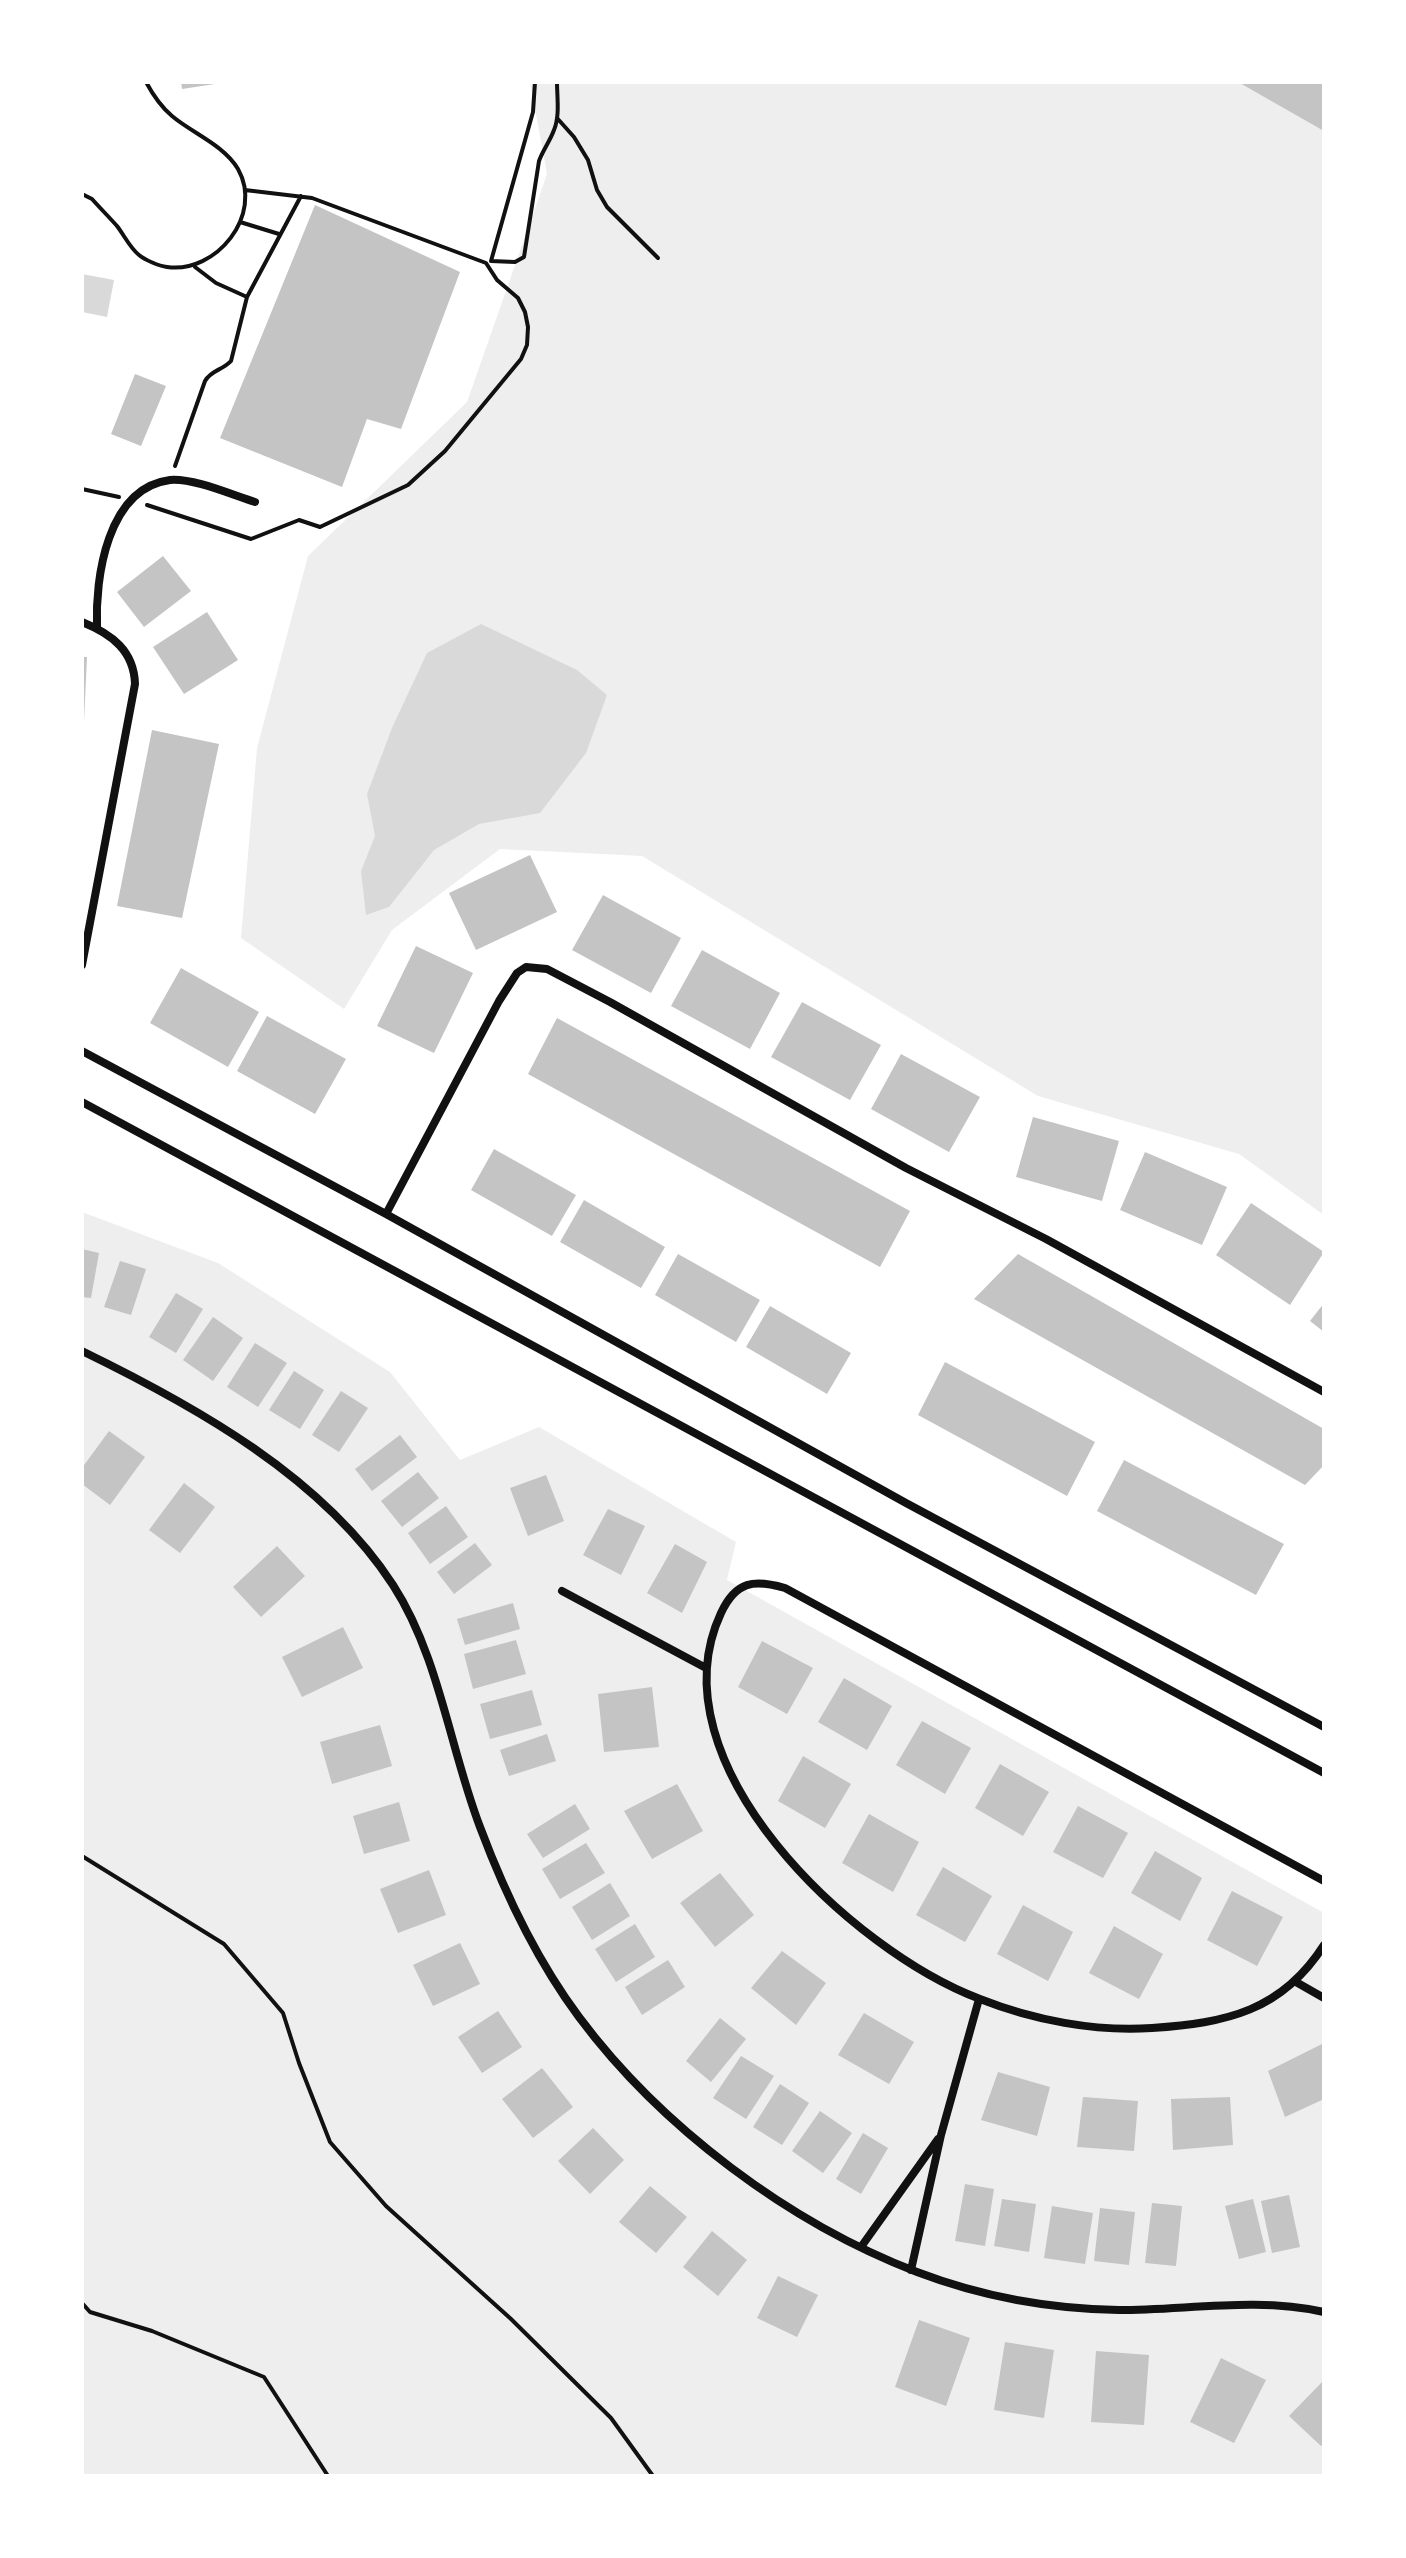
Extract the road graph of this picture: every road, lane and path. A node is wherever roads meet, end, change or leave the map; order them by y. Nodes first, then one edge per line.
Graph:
1 (146, 82) edge
2 (535, 82) edge
3 (557, 82) edge
4 (557, 118) junction
5 (245, 190) junction
6 (82, 194) edge
7 (301, 196) junction
8 (240, 222) junction
9 (279, 234) junction
10 (658, 258) dead end
11 (490, 264) junction
12 (195, 267) junction
13 (247, 297) junction
14 (169, 480) junction
15 (82, 489) edge
16 (131, 500) junction
17 (255, 502) dead end
18 (82, 622) edge
19 (97, 628) junction
20 (82, 965) edge
21 (82, 1051) edge
22 (82, 1102) edge
23 (386, 1214) junction
24 (82, 1351) edge
25 (1324, 1392) edge
26 (562, 1591) dead end
27 (706, 1668) junction
28 (1324, 1727) edge
29 (1324, 1773) edge
30 (82, 1856) edge
31 (1324, 1881) edge
32 (1324, 1945) edge
33 (1296, 1982) junction
34 (1324, 1998) edge
35 (979, 1999) junction
36 (941, 2135) junction
37 (861, 2247) junction
38 (911, 2270) junction
39 (82, 2303) edge
40 (1324, 2312) edge
41 (328, 2476) edge
42 (653, 2476) edge

1 - 5 path
2 - 11 path
3 - 4 path
4 - 10 path
4 - 11 path
5 - 7 path
5 - 8 path
6 - 12 path
7 - 9 path
7 - 11 path
8 - 9 path
8 - 12 path
9 - 13 path
11 - 16 path
12 - 13 path
13 - 14 path
14 - 16 street
14 - 17 street
15 - 16 path
16 - 19 street
18 - 19 street
19 - 20 street
21 - 23 street
22 - 29 street
23 - 25 street
23 - 28 street
24 - 37 street
26 - 27 street
27 - 31 street
27 - 35 street
30 - 42 path
32 - 33 street
33 - 34 street
33 - 35 street
35 - 36 street
36 - 37 street
36 - 38 street
37 - 38 street
38 - 40 street
39 - 41 path

